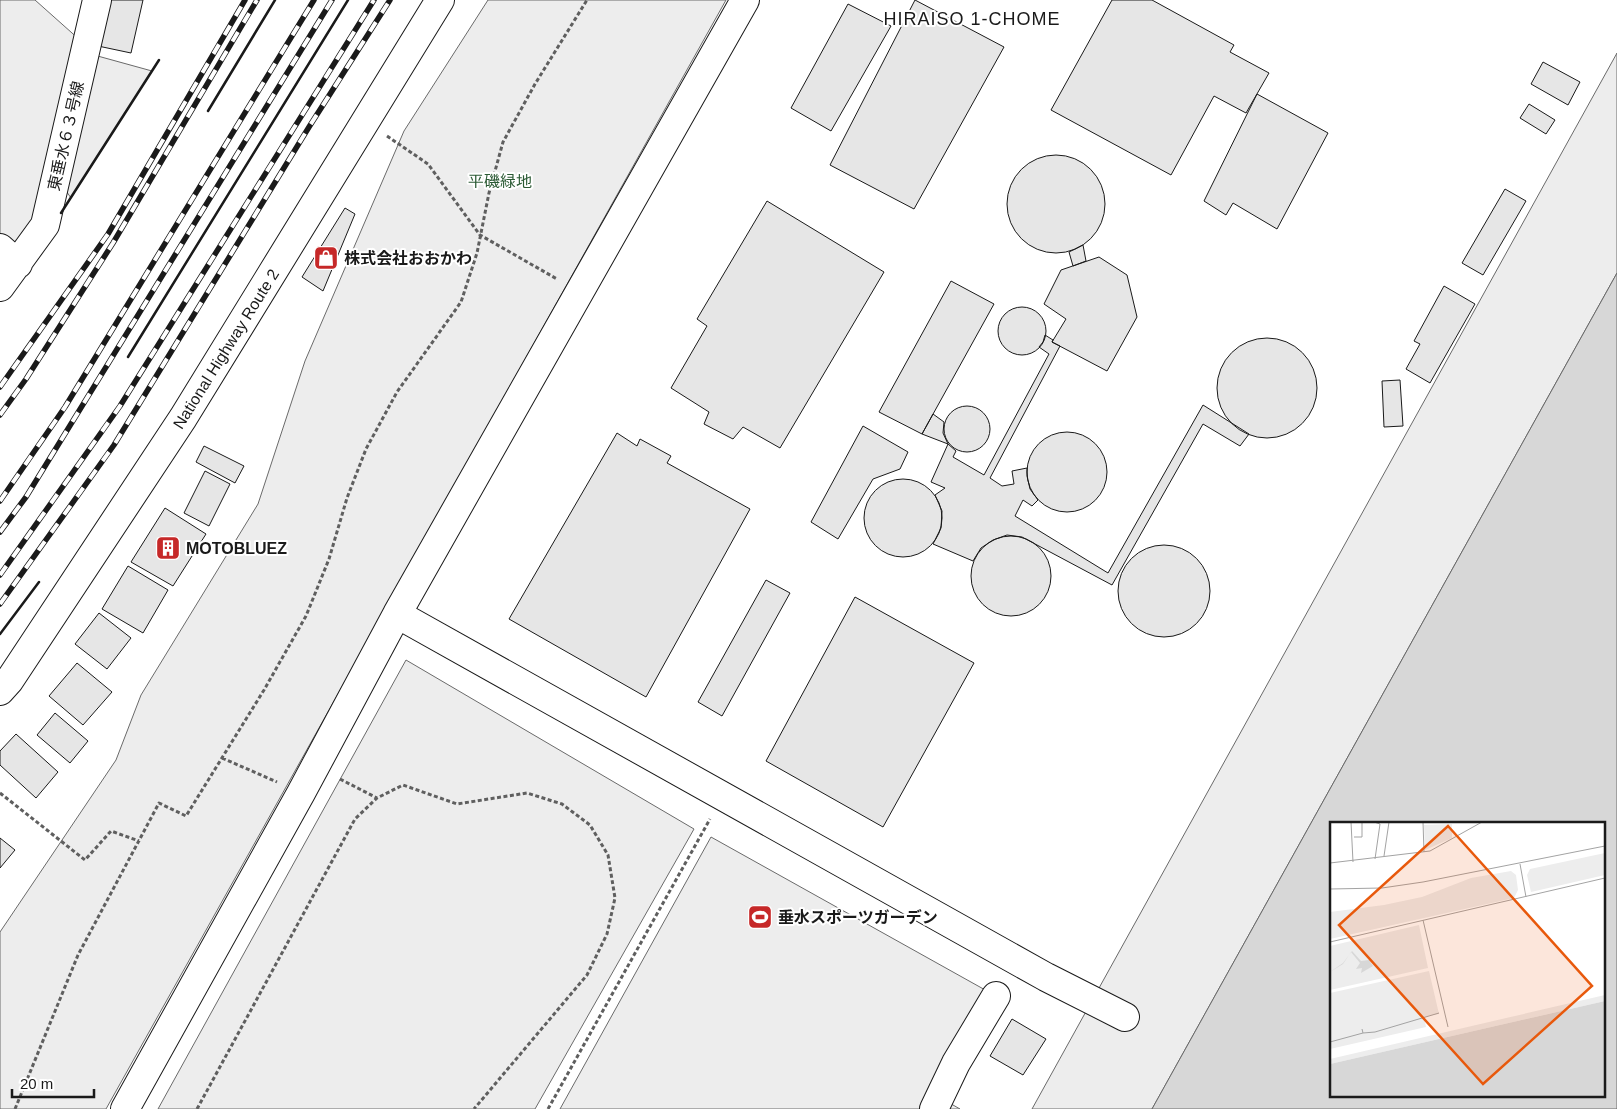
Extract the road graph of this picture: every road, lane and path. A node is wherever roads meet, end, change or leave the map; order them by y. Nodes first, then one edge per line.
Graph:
1 (97, 0) edge
2 (440, 0) edge
3 (587, 0) edge
4 (744, 0) edge
5 (366, 122) junction
6 (480, 235) junction
7 (9, 256) edge
8 (0, 287) edge
9 (579, 292) junction
10 (397, 614) junction
11 (0, 691) edge
12 (0, 793) edge
13 (718, 824) dead end
14 (139, 842) junction
15 (996, 996) dead end
16 (1125, 1017) dead end
17 (15, 1109) edge
18 (125, 1109) edge
19 (197, 1109) edge
20 (474, 1109) edge
21 (548, 1109) edge
22 (934, 1109) edge

1 - 7 main road, 東垂水６３号線
2 - 5 main road, National Highway Route 2
3 - 6 path
4 - 9 main road
5 - 6 path
5 - 11 main road, National Highway Route 2
6 - 9 path
6 - 14 path
7 - 8 main road, 東垂水６３号線
9 - 10 main road
10 - 16 main road
10 - 18 main road
12 - 14 path
13 - 21 path
14 - 17 path
15 - 22 main road
19 - 20 path

